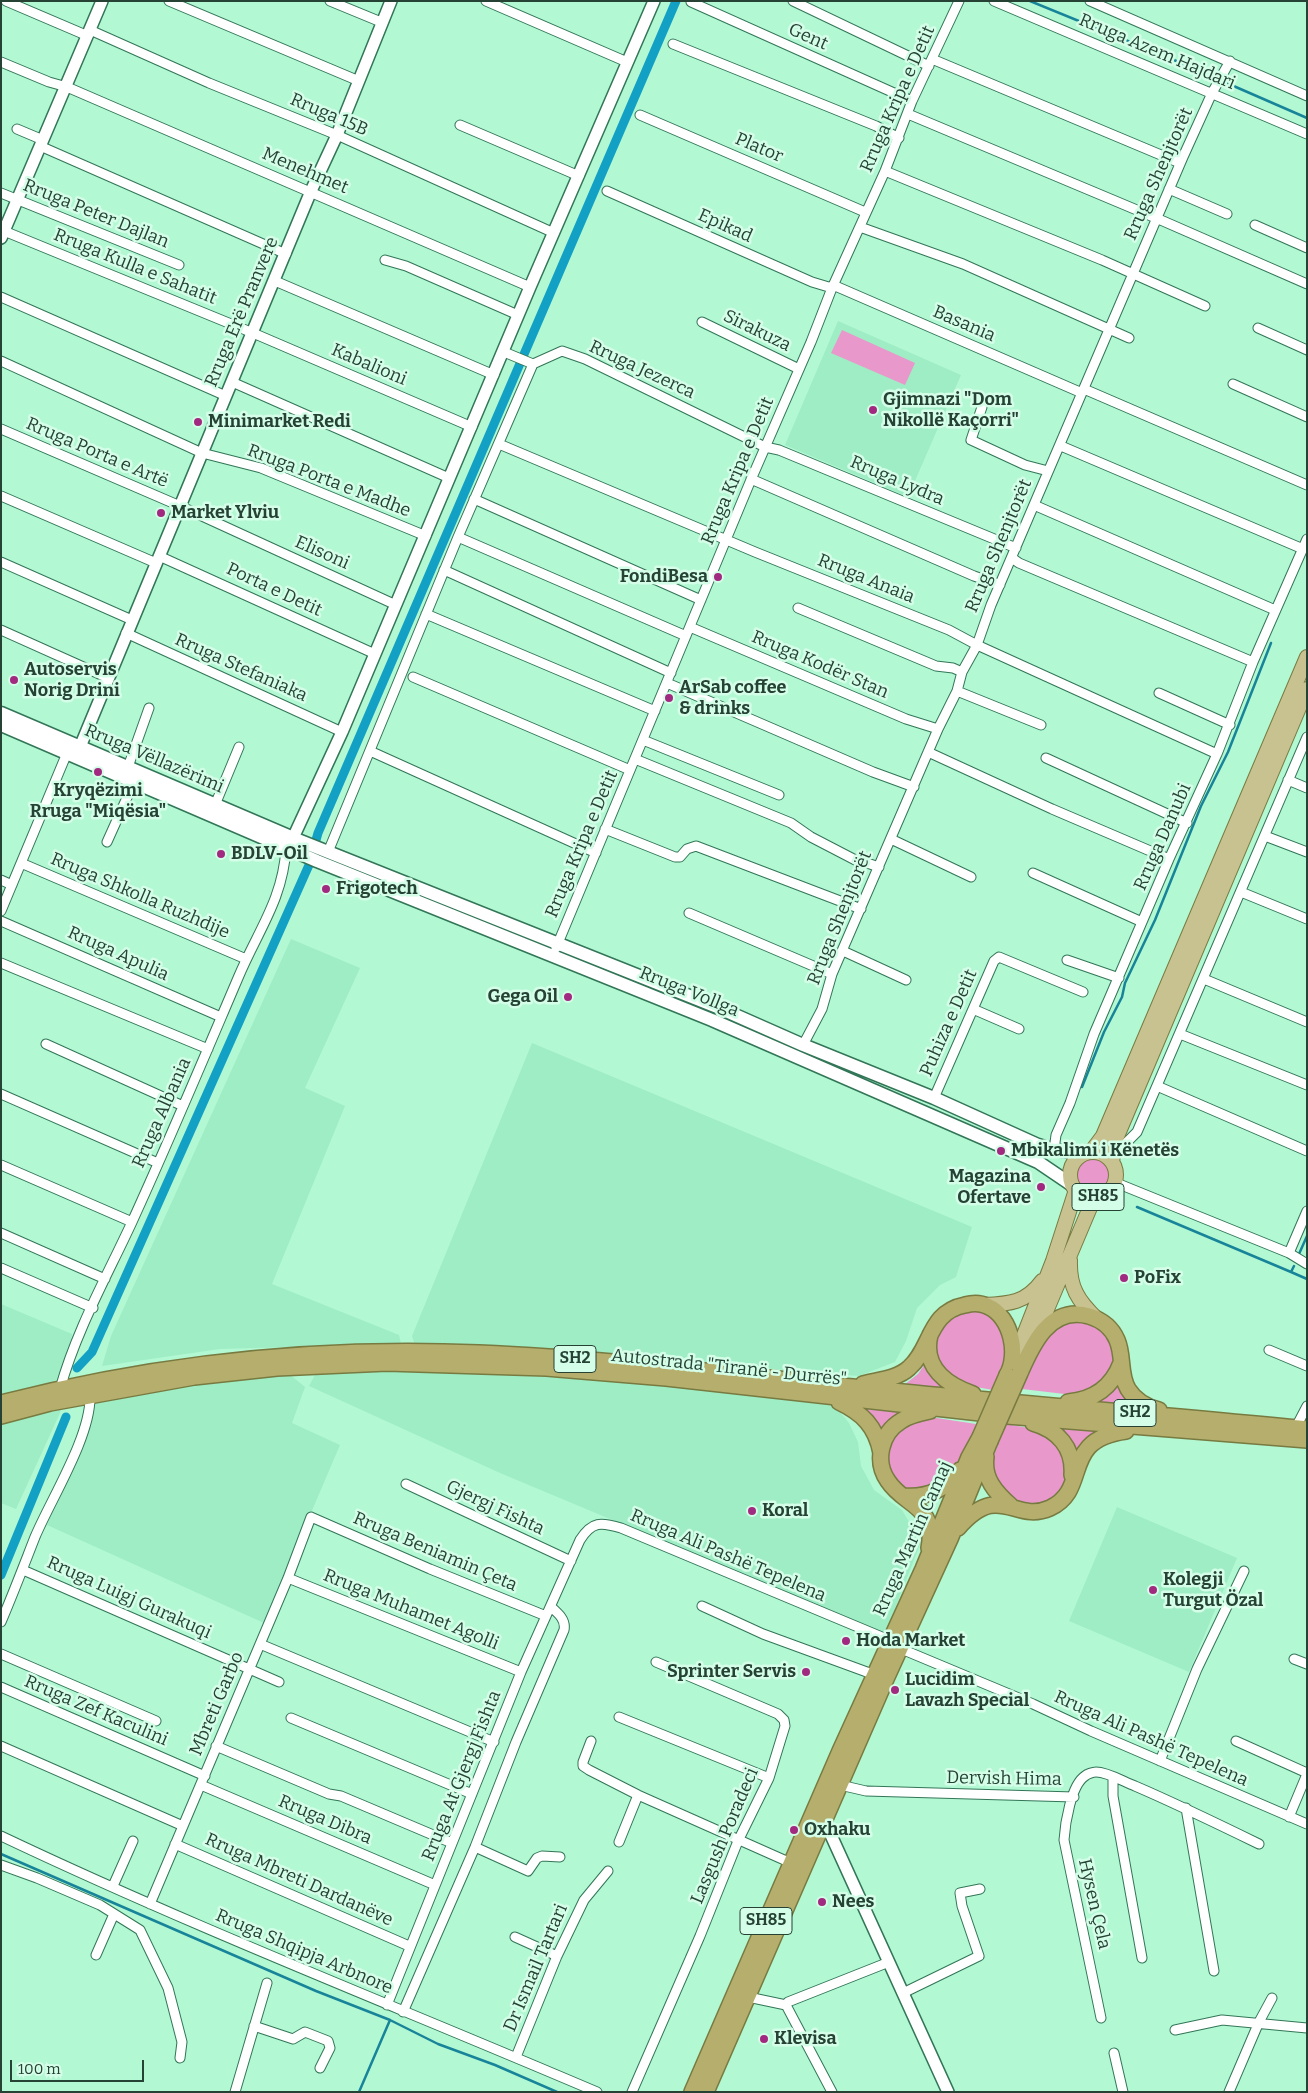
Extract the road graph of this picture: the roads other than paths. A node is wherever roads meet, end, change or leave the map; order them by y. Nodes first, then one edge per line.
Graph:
1 (6, 1) edge
2 (170, 1) edge
3 (330, 1) edge
4 (391, 1) edge
5 (486, 1) edge
6 (654, 1) edge
7 (793, 1) edge
8 (958, 1) edge
9 (994, 1) edge
10 (1090, 1) edge
11 (99, 2) edge
12 (691, 2) edge
13 (381, 22) junction
14 (89, 33) junction
15 (673, 44) dead end
16 (1, 62) edge
17 (627, 62) junction
18 (1230, 62) junction
19 (931, 63) junction
20 (359, 81) junction
21 (66, 87) junction
22 (1215, 89) junction
23 (1307, 96) edge
24 (912, 101) junction
25 (908, 114) junction
26 (640, 115) dead end
27 (460, 125) dead end
28 (17, 129) dead end
29 (1307, 134) edge
30 (337, 135) junction
31 (899, 138) junction
32 (42, 143) junction
33 (1180, 164) junction
34 (885, 171) junction
35 (579, 176) junction
36 (1170, 189) junction
37 (311, 191) junction
38 (607, 191) dead end
39 (1, 193) edge
40 (18, 200) junction
41 (865, 212) junction
42 (1228, 214) dead end
43 (1156, 218) junction
44 (1255, 225) dead end
45 (860, 227) junction
46 (554, 233) junction
47 (3, 234) edge
48 (1307, 248) edge
49 (286, 254) junction
50 (385, 260) dead end
51 (179, 265) dead end
52 (1133, 273) junction
53 (275, 281) junction
54 (1307, 284) edge
55 (833, 286) junction
56 (530, 287) junction
57 (1, 297) edge
58 (1205, 306) dead end
59 (518, 316) junction
60 (702, 322) dead end
61 (1258, 328) dead end
62 (1109, 329) junction
63 (253, 333) junction
64 (1129, 338) dead end
65 (1307, 350) edge
66 (504, 352) junction
67 (1, 361) edge
68 (531, 363) junction
69 (799, 369) junction
70 (494, 375) junction
71 (232, 382) junction
72 (1234, 384) dead end
73 (1083, 391) junction
74 (226, 396) junction
75 (982, 407) dead end
76 (1307, 418) edge
77 (472, 427) junction
78 (1, 429) edge
79 (499, 444) junction
80 (765, 446) junction
81 (1060, 446) junction
82 (202, 453) junction
83 (1048, 471) junction
84 (449, 478) junction
85 (751, 479) junction
86 (1307, 485) edge
87 (1, 496) edge
88 (474, 498) junction
89 (1034, 505) junction
90 (180, 506) junction
91 (426, 536) junction
92 (458, 537) junction
93 (1307, 539) edge
94 (726, 540) junction
95 (1016, 548) junction
96 (1303, 549) junction
97 (1012, 558) junction
98 (158, 559) junction
99 (1, 562) edge
100 (444, 570) junction
101 (1000, 585) junction
102 (701, 600) junction
103 (396, 605) junction
104 (798, 608) dead end
105 (1275, 610) junction
106 (426, 614) junction
107 (132, 620) junction
108 (690, 627) junction
109 (1, 630) edge
110 (126, 633) junction
111 (686, 636) junction
112 (977, 645) junction
113 (375, 654) junction
114 (1307, 656) edge
115 (1253, 662) junction
116 (962, 672) junction
117 (671, 673) junction
118 (413, 677) dead end
119 (108, 678) junction
120 (667, 683) junction
121 (1307, 689) edge
122 (957, 691) junction
123 (1159, 693) dead end
124 (149, 708) dead end
125 (654, 712) junction
126 (1, 713) edge
127 (1, 725) edge
128 (1042, 725) dead end
129 (1230, 725) junction
130 (938, 729) junction
131 (342, 732) junction
132 (1307, 737) edge
133 (643, 740) junction
134 (80, 747) junction
135 (239, 747) dead end
136 (370, 752) junction
137 (928, 752) junction
138 (67, 753) junction
139 (1218, 754) junction
140 (1046, 758) dead end
141 (635, 759) junction
142 (128, 767) junction
143 (630, 770) junction
144 (1288, 780) junction
145 (134, 782) junction
146 (914, 787) junction
147 (1307, 788) edge
148 (780, 795) dead end
149 (215, 805) junction
150 (1187, 823) junction
151 (605, 829) junction
152 (1265, 836) junction
153 (892, 837) junction
154 (106, 842) dead end
155 (293, 844) junction
156 (327, 851) junction
157 (1307, 852) edge
158 (596, 853) junction
159 (1169, 859) junction
160 (21, 862) junction
161 (878, 867) junction
162 (1033, 873) dead end
163 (971, 877) dead end
164 (1, 880) edge
165 (12, 885) junction
166 (1240, 892) junction
167 (861, 909) junction
168 (1, 911) edge
169 (690, 914) dead end
170 (1307, 919) edge
171 (1, 921) edge
172 (1142, 922) junction
173 (556, 950) junction
174 (843, 951) junction
175 (246, 959) junction
176 (1067, 960) dead end
177 (1, 963) edge
178 (832, 974) junction
179 (1119, 978) junction
180 (1204, 979) junction
181 (906, 980) dead end
182 (1083, 992) dead end
183 (973, 1010) junction
184 (221, 1017) junction
185 (1307, 1022) edge
186 (1020, 1029) dead end
187 (1180, 1034) junction
188 (46, 1044) dead end
189 (803, 1045) junction
190 (208, 1049) junction
191 (1307, 1085) edge
192 (1157, 1086) junction
193 (1, 1094) edge
194 (934, 1098) junction
195 (183, 1106) junction
196 (1054, 1150) junction
197 (1307, 1151) edge
198 (1088, 1152) junction
199 (1112, 1156) junction
200 (158, 1163) junction
201 (1, 1164) edge
202 (1114, 1182) junction
203 (1074, 1188) junction
204 (1094, 1198) junction
205 (1306, 1216) edge
206 (132, 1222) junction
207 (1, 1233) edge
208 (1071, 1252) junction
209 (1288, 1253) junction
210 (1053, 1261) junction
211 (1307, 1264) edge
212 (1, 1268) edge
213 (105, 1279) junction
214 (984, 1305) junction
215 (93, 1308) junction
216 (1097, 1319) junction
217 (933, 1329) junction
218 (1269, 1350) dead end
219 (1028, 1355) junction
220 (1121, 1363) junction
221 (1307, 1366) edge
222 (1012, 1373) junction
223 (849, 1387) junction
224 (60, 1389) junction
225 (90, 1396) junction
226 (828, 1397) junction
227 (997, 1402) junction
228 (1, 1403) edge
229 (1038, 1404) junction
230 (1307, 1406) edge
231 (946, 1409) junction
232 (1, 1416) edge
233 (1008, 1416) junction
234 (1232, 1421) junction
235 (1154, 1428) junction
236 (1301, 1428) edge
237 (1307, 1440) edge
238 (986, 1443) junction
239 (881, 1453) junction
240 (969, 1457) junction
241 (406, 1484) dead end
242 (1070, 1486) junction
243 (904, 1496) junction
244 (1011, 1506) junction
245 (311, 1517) joint
246 (950, 1539) junction
247 (570, 1561) junction
248 (923, 1569) junction
249 (23, 1570) junction
250 (1244, 1571) dead end
251 (288, 1578) junction
252 (702, 1606) dead end
253 (552, 1607) junction
254 (546, 1616) junction
255 (1, 1622) edge
256 (260, 1644) junction
257 (894, 1644) junction
258 (1, 1654) edge
259 (1294, 1659) dead end
260 (656, 1662) dead end
261 (1307, 1664) edge
262 (249, 1669) junction
263 (522, 1672) junction
264 (875, 1675) junction
265 (278, 1682) dead end
266 (1, 1688) edge
267 (619, 1716) dead end
268 (291, 1718) dead end
269 (156, 1721) dead end
270 (591, 1740) dead end
271 (1236, 1741) dead end
272 (494, 1742) junction
273 (1, 1746) edge
274 (216, 1746) junction
275 (1160, 1761) junction
276 (1307, 1774) edge
277 (205, 1776) junction
278 (1112, 1777) junction
279 (769, 1778) junction
280 (201, 1785) junction
281 (840, 1785) junction
282 (472, 1794) junction
283 (638, 1795) junction
284 (1074, 1797) junction
285 (1186, 1808) junction
286 (1288, 1816) junction
287 (824, 1822) junction
288 (1307, 1824) edge
289 (183, 1826) junction
290 (1, 1836) edge
291 (738, 1840) junction
292 (133, 1842) dead end
293 (619, 1842) dead end
294 (452, 1843) junction
295 (175, 1844) junction
296 (1259, 1844) dead end
297 (475, 1847) junction
298 (560, 1857) dead end
299 (791, 1863) junction
300 (1, 1865) edge
301 (608, 1871) dead end
302 (436, 1885) junction
303 (113, 1886) junction
304 (980, 1889) dead end
305 (150, 1904) junction
306 (114, 1914) junction
307 (515, 1937) dead end
308 (409, 1946) junction
309 (96, 1955) dead end
310 (557, 1956) junction
311 (1142, 1958) dead end
312 (888, 1962) junction
313 (1214, 1971) dead end
314 (267, 1983) dead end
315 (903, 1993) junction
316 (748, 1997) junction
317 (1272, 1998) dead end
318 (387, 2005) junction
319 (786, 2005) junction
320 (403, 2012) junction
321 (1101, 2018) dead end
322 (1259, 2022) junction
323 (254, 2026) junction
324 (1307, 2028) edge
325 (1175, 2030) dead end
326 (1114, 2054) dead end
327 (516, 2057) junction
328 (180, 2058) dead end
329 (320, 2068) dead end
330 (235, 2092) edge
331 (597, 2092) edge
332 (632, 2092) edge
333 (692, 2092) edge
334 (706, 2092) edge
335 (832, 2092) edge
336 (948, 2092) edge
337 (1123, 2092) edge
338 (1229, 2092) edge

1 - 14 street, Rruga 15B
2 - 20 street
3 - 13 street
4 - 13 street, Rruga Erë Pranvere
5 - 17 street
6 - 17 street
7 - 19 street
8 - 19 street, Rruga Kripa e Detit
9 - 22 street, Rruga Azem Hajdari
10 - 18 street, Rruga Azem Hajdari
11 - 14 street
12 - 24 street, Gent
13 - 20 street, Rruga Erë Pranvere
14 - 21 street
14 - 30 street, Rruga 15B
15 - 31 street
16 - 21 street, Menehmet
17 - 35 street
18 - 22 street, Rruga Shenjtorët
18 - 23 street, Rruga Azem Hajdari
19 - 24 street, Rruga Kripa e Detit
19 - 33 street
20 - 30 street, Rruga Erë Pranvere
21 - 32 street
21 - 37 street, Menehmet
22 - 29 street, Rruga Azem Hajdari
22 - 33 street, Rruga Shenjtorët
24 - 25 street, Rruga Kripa e Detit
25 - 31 street, Rruga Kripa e Detit
25 - 43 street
26 - 41 street, Plator
27 - 35 street
28 - 32 street
30 - 37 street, Rruga Erë Pranvere
30 - 46 street, Rruga 15B
31 - 34 street, Rruga Kripa e Detit
32 - 40 street
32 - 49 street
33 - 36 street, Rruga Shenjtorët
34 - 41 street, Rruga Kripa e Detit
34 - 52 street
35 - 46 street
36 - 42 street
36 - 43 street, Rruga Shenjtorët
37 - 49 street, Rruga Erë Pranvere
37 - 56 street, Menehmet
38 - 55 street, Epikad
39 - 40 street, Rruga Peter Dajlan
40 - 47 street
40 - 51 street, Rruga Peter Dajlan
41 - 45 street, Rruga Kripa e Detit
43 - 52 street, Rruga Shenjtorët
43 - 54 street
44 - 48 street
45 - 55 street, Rruga Kripa e Detit
45 - 62 street
46 - 56 street
47 - 63 street, Rruga Kulla e Sahatit
49 - 53 street, Rruga Erë Pranvere
50 - 59 street
52 - 58 street
52 - 62 street, Rruga Shenjtorët
53 - 63 street, Rruga Erë Pranvere
53 - 70 street
55 - 69 street, Rruga Kripa e Detit
55 - 73 street, Basania
56 - 59 street
57 - 74 street
59 - 66 street
60 - 69 street, Sirakuza
61 - 65 street
62 - 64 street
62 - 73 street, Rruga Shenjtorët
63 - 71 street, Rruga Erë Pranvere
63 - 77 street, Kabalioni
66 - 68 street
66 - 70 street
67 - 82 street, Rruga Porta e Madhe
68 - 79 street
68 - 80 street, Rruga Jezerca
69 - 80 street, Rruga Kripa e Detit
70 - 77 street
71 - 74 street, Rruga Erë Pranvere
71 - 84 street
72 - 76 street
73 - 81 street, Rruga Shenjtorët
73 - 86 street, Basania
74 - 82 street, Rruga Erë Pranvere
75 - 83 street
77 - 84 street
78 - 90 street, Rruga Porta e Artë
79 - 88 street
79 - 94 street, Rruga Anaia
80 - 85 street, Rruga Kripa e Detit
80 - 95 street, Rruga Lydra
81 - 83 street, Rruga Shenjtorët
81 - 96 street
82 - 90 street, Rruga Erë Pranvere
82 - 91 street, Rruga Porta e Madhe
83 - 89 street, Rruga Shenjtorët
84 - 91 street
85 - 94 street, Rruga Kripa e Detit
85 - 101 street
87 - 98 street
88 - 92 street
88 - 102 street
89 - 95 street, Rruga Shenjtorët
89 - 105 street
90 - 98 street, Rruga Erë Pranvere
90 - 103 street, Elisoni
91 - 103 street
92 - 100 street
92 - 111 street
93 - 96 street, Rruga Danubi
94 - 102 street, Rruga Kripa e Detit
94 - 112 street, Rruga Anaia
95 - 97 street, Rruga Shenjtorët
96 - 105 street, Rruga Danubi
97 - 101 street, Rruga Shenjtorët
97 - 115 street
98 - 107 street, Rruga Erë Pranvere
98 - 113 street, Porta e Detit
99 - 107 street
100 - 106 street
100 - 117 street
101 - 112 street, Rruga Shenjtorët
102 - 108 street, Rruga Kripa e Detit
103 - 113 street
104 - 116 street
105 - 115 street, Rruga Danubi
106 - 125 street
106 - 136 street
107 - 110 street, Rruga Erë Pranvere
108 - 111 street, Rruga Kripa e Detit
108 - 130 street, Rruga Kodër Stan
109 - 119 street
110 - 119 street, Rruga Erë Pranvere
110 - 131 street, Rruga Stefaniaka
111 - 117 street, Rruga Kripa e Detit
112 - 116 street, Rruga Shenjtorët
112 - 139 street, Rruga Anaia
113 - 131 street
114 - 198 main road
115 - 129 street, Rruga Danubi
116 - 122 street, Rruga Shenjtorët
117 - 120 street, Rruga Kripa e Detit
118 - 143 street
119 - 134 street, Rruga Erë Pranvere
120 - 125 street, Rruga Kripa e Detit
120 - 146 street
121 - 199 main road
122 - 128 street
122 - 130 street, Rruga Shenjtorët
123 - 129 street
124 - 142 street
125 - 133 street, Rruga Kripa e Detit
126 - 134 main road, Rruga Vëllazërimi
127 - 138 main road, Rruga Vëllazërimi
129 - 139 street, Rruga Danubi
130 - 137 street, Rruga Shenjtorët
131 - 155 street
132 - 144 street
133 - 141 street, Rruga Kripa e Detit
133 - 148 street
134 - 142 main road, Rruga Vëllazërimi
135 - 149 street
136 - 156 street
136 - 158 street
137 - 146 street, Rruga Shenjtorët
137 - 159 street
138 - 145 main road, Rruga Vëllazërimi
138 - 160 street
139 - 150 street, Rruga Danubi
140 - 150 street
141 - 143 street, Rruga Kripa e Detit
141 - 161 street
142 - 149 main road, Rruga Vëllazërimi
143 - 151 street, Rruga Kripa e Detit
144 - 147 street
144 - 152 street
145 - 154 street
145 - 155 main road, Rruga Vëllazërimi
146 - 153 street, Rruga Shenjtorët
149 - 155 main road, Rruga Vëllazërimi
150 - 159 street, Rruga Danubi
151 - 158 street, Rruga Kripa e Detit
151 - 167 street
152 - 157 street
152 - 166 street
153 - 161 street, Rruga Shenjtorët
153 - 163 street
155 - 156 main road, Rruga Vollga
155 - 173 main road, Rruga Vollga
155 - 175 street, Rruga Albania
156 - 173 main road, Rruga Vollga
158 - 173 street, Rruga Kripa e Detit
159 - 172 street, Rruga Danubi
160 - 165 street
160 - 175 street, Rruga Shkolla Ruzhdije
161 - 167 street, Rruga Shenjtorët
162 - 172 street
164 - 165 street
165 - 168 street
166 - 170 street
166 - 180 street
167 - 174 street, Rruga Shenjtorët
169 - 178 street
171 - 184 street, Rruga Apulia
172 - 179 street, Rruga Danubi
173 - 189 main road, Rruga Vollga
173 - 203 main road, Rruga Vollga
174 - 178 street, Rruga Shenjtorët
174 - 181 street
175 - 184 street, Rruga Albania
176 - 179 street
177 - 190 street
178 - 189 street, Rruga Shenjtorët
179 - 196 street, Rruga Danubi
180 - 185 street
180 - 187 street
182 - 183 street, Puhiza e Detit
183 - 186 street
183 - 194 street, Puhiza e Detit
184 - 190 street, Rruga Albania
187 - 191 street
187 - 192 street
188 - 195 street
189 - 194 main road, Rruga Vollga
190 - 195 street, Rruga Albania
192 - 197 street
192 - 199 street
193 - 200 street
194 - 196 main road, Rruga Vollga
195 - 200 street, Rruga Albania
196 - 198 main road, Rruga Vollga
198 - 199 main road, SH85
198 - 203 main road, SH85
199 - 202 main road, SH85
200 - 206 street, Rruga Albania
201 - 206 street
202 - 204 main road, SH85
202 - 209 street
203 - 204 main road, SH85
203 - 210 main road, Rruga Martin Camaj / SH85
204 - 208 main road, Rruga Martin Camaj / SH85
205 - 209 street
206 - 213 street, Rruga Albania
207 - 213 street
208 - 216 main road
208 - 219 main road, Rruga Martin Camaj / SH85
209 - 211 street
210 - 214 main road
210 - 222 main road, Rruga Martin Camaj / SH85
212 - 215 street
213 - 215 street, Rruga Albania
214 - 217 highway
214 - 222 highway
215 - 224 street, Rruga Albania
216 - 219 highway
216 - 220 highway
217 - 223 highway
217 - 227 highway
218 - 221 street
219 - 222 highway, Rruga Martin Camaj / SH85
220 - 229 highway
220 - 234 highway
222 - 238 highway, Rruga Martin Camaj / SH85, bridge
223 - 224 highway, Autostrada "Tiranë - Durrës" / SH2
223 - 227 highway, Autostrada "Tiranë - Durrës" / SH2
224 - 228 highway, Autostrada "Tiranë - Durrës" / SH2
225 - 226 highway, Autostrada "Tiranë - Durrës" / SH2
225 - 232 highway, Autostrada "Tiranë - Durrës" / SH2
225 - 249 street
226 - 231 highway, Autostrada "Tiranë - Durrës" / SH2
226 - 239 highway
227 - 229 highway, Autostrada "Tiranë - Durrës" / SH2
229 - 234 highway, Autostrada "Tiranë - Durrës" / SH2
230 - 236 street
231 - 233 highway, Autostrada "Tiranë - Durrës" / SH2
231 - 239 highway
233 - 235 highway, Autostrada "Tiranë - Durrës" / SH2
233 - 242 highway
234 - 236 highway, Autostrada "Tiranë - Durrës" / SH2
235 - 237 highway, Autostrada "Tiranë - Durrës" / SH2
235 - 242 highway
238 - 240 highway, Rruga Martin Camaj / SH85
238 - 244 highway
238 - 246 highway, Rruga Martin Camaj / SH85
239 - 243 highway
240 - 243 highway
240 - 248 highway, Rruga Martin Camaj / SH85
241 - 247 street, Gjergj Fishta
242 - 244 highway
243 - 248 highway
244 - 246 highway
245 - 251 street, Mbreti Garbo
245 - 254 street, Rruga Beniamin Çeta
246 - 257 highway, Rruga Martin Camaj / SH85
247 - 253 street, Rruga At Gjergj Fishta
247 - 257 street, Rruga Ali Pashë Tepelena
248 - 257 highway, Rruga Martin Camaj / SH85
249 - 255 street
249 - 262 street, Rruga Luigj Gurakuqi
250 - 275 street
251 - 256 street, Mbreti Garbo
251 - 263 street, Rruga Muhamet Agolli
252 - 264 street
253 - 254 street, Rruga At Gjergj Fishta
253 - 297 street
254 - 263 street, Rruga At Gjergj Fishta
256 - 262 street, Mbreti Garbo
256 - 272 street
257 - 264 highway, Rruga Martin Camaj / SH85
257 - 275 street, Rruga Ali Pashë Tepelena
257 - 281 highway, Rruga Martin Camaj / SH85
258 - 269 street
259 - 261 street
260 - 279 street, Lasgush Poradeci
262 - 265 street, Rruga Luigj Gurakuqi
262 - 274 street, Mbreti Garbo
263 - 272 street, Rruga At Gjergj Fishta
264 - 299 highway, Rruga Martin Camaj / SH85
266 - 277 street, Rruga Zef Kaculini
267 - 279 street
268 - 282 street
270 - 283 street
271 - 276 street
272 - 282 street, Rruga At Gjergj Fishta
273 - 289 street
274 - 277 street, Mbreti Garbo
274 - 294 street
275 - 286 street, Rruga Ali Pashë Tepelena
276 - 286 street
277 - 280 street, Mbreti Garbo
278 - 284 street, Dervish Hima
278 - 285 street, Dervish Hima
278 - 311 street
279 - 291 street, Lasgush Poradeci
280 - 289 street, Mbreti Garbo
280 - 302 street, Rruga Dibra
281 - 284 street, Dervish Hima
281 - 287 highway, Rruga Martin Camaj / SH85
282 - 294 street, Rruga At Gjergj Fishta
283 - 291 street
283 - 293 street
284 - 321 street, Hysen Çela
285 - 296 street, Dervish Hima
285 - 313 street
286 - 288 street, Rruga Ali Pashë Tepelena
287 - 312 street
287 - 316 highway, Rruga Martin Camaj / SH85
289 - 295 street, Mbreti Garbo
290 - 303 street, Rruga Shqipja Arbnore
291 - 299 street
291 - 332 street, Lasgush Poradeci
292 - 303 street
294 - 302 street, Rruga At Gjergj Fishta
295 - 305 street, Mbreti Garbo
295 - 308 street, Rruga Mbreti Dardanëve
297 - 298 street
297 - 320 street
299 - 333 highway, Rruga Martin Camaj / SH85
300 - 306 street
301 - 310 street, Dr Ismail Tartari
302 - 308 street, Rruga At Gjergj Fishta
303 - 305 street, Rruga Shqipja Arbnore
304 - 315 street
305 - 318 street, Rruga Shqipja Arbnore
306 - 309 street
306 - 328 street
307 - 310 street
308 - 318 street, Rruga At Gjergj Fishta
310 - 327 street, Dr Ismail Tartari
312 - 315 street
312 - 319 street
314 - 323 street
315 - 336 street
316 - 319 street
316 - 334 highway, Rruga Martin Camaj / SH85
317 - 322 street
318 - 320 street, Rruga Shqipja Arbnore
319 - 335 street
320 - 327 street, Rruga Shqipja Arbnore
322 - 324 street
322 - 325 street
322 - 338 street
323 - 329 street
323 - 330 street
326 - 337 street
327 - 331 street, Rruga Shqipja Arbnore

